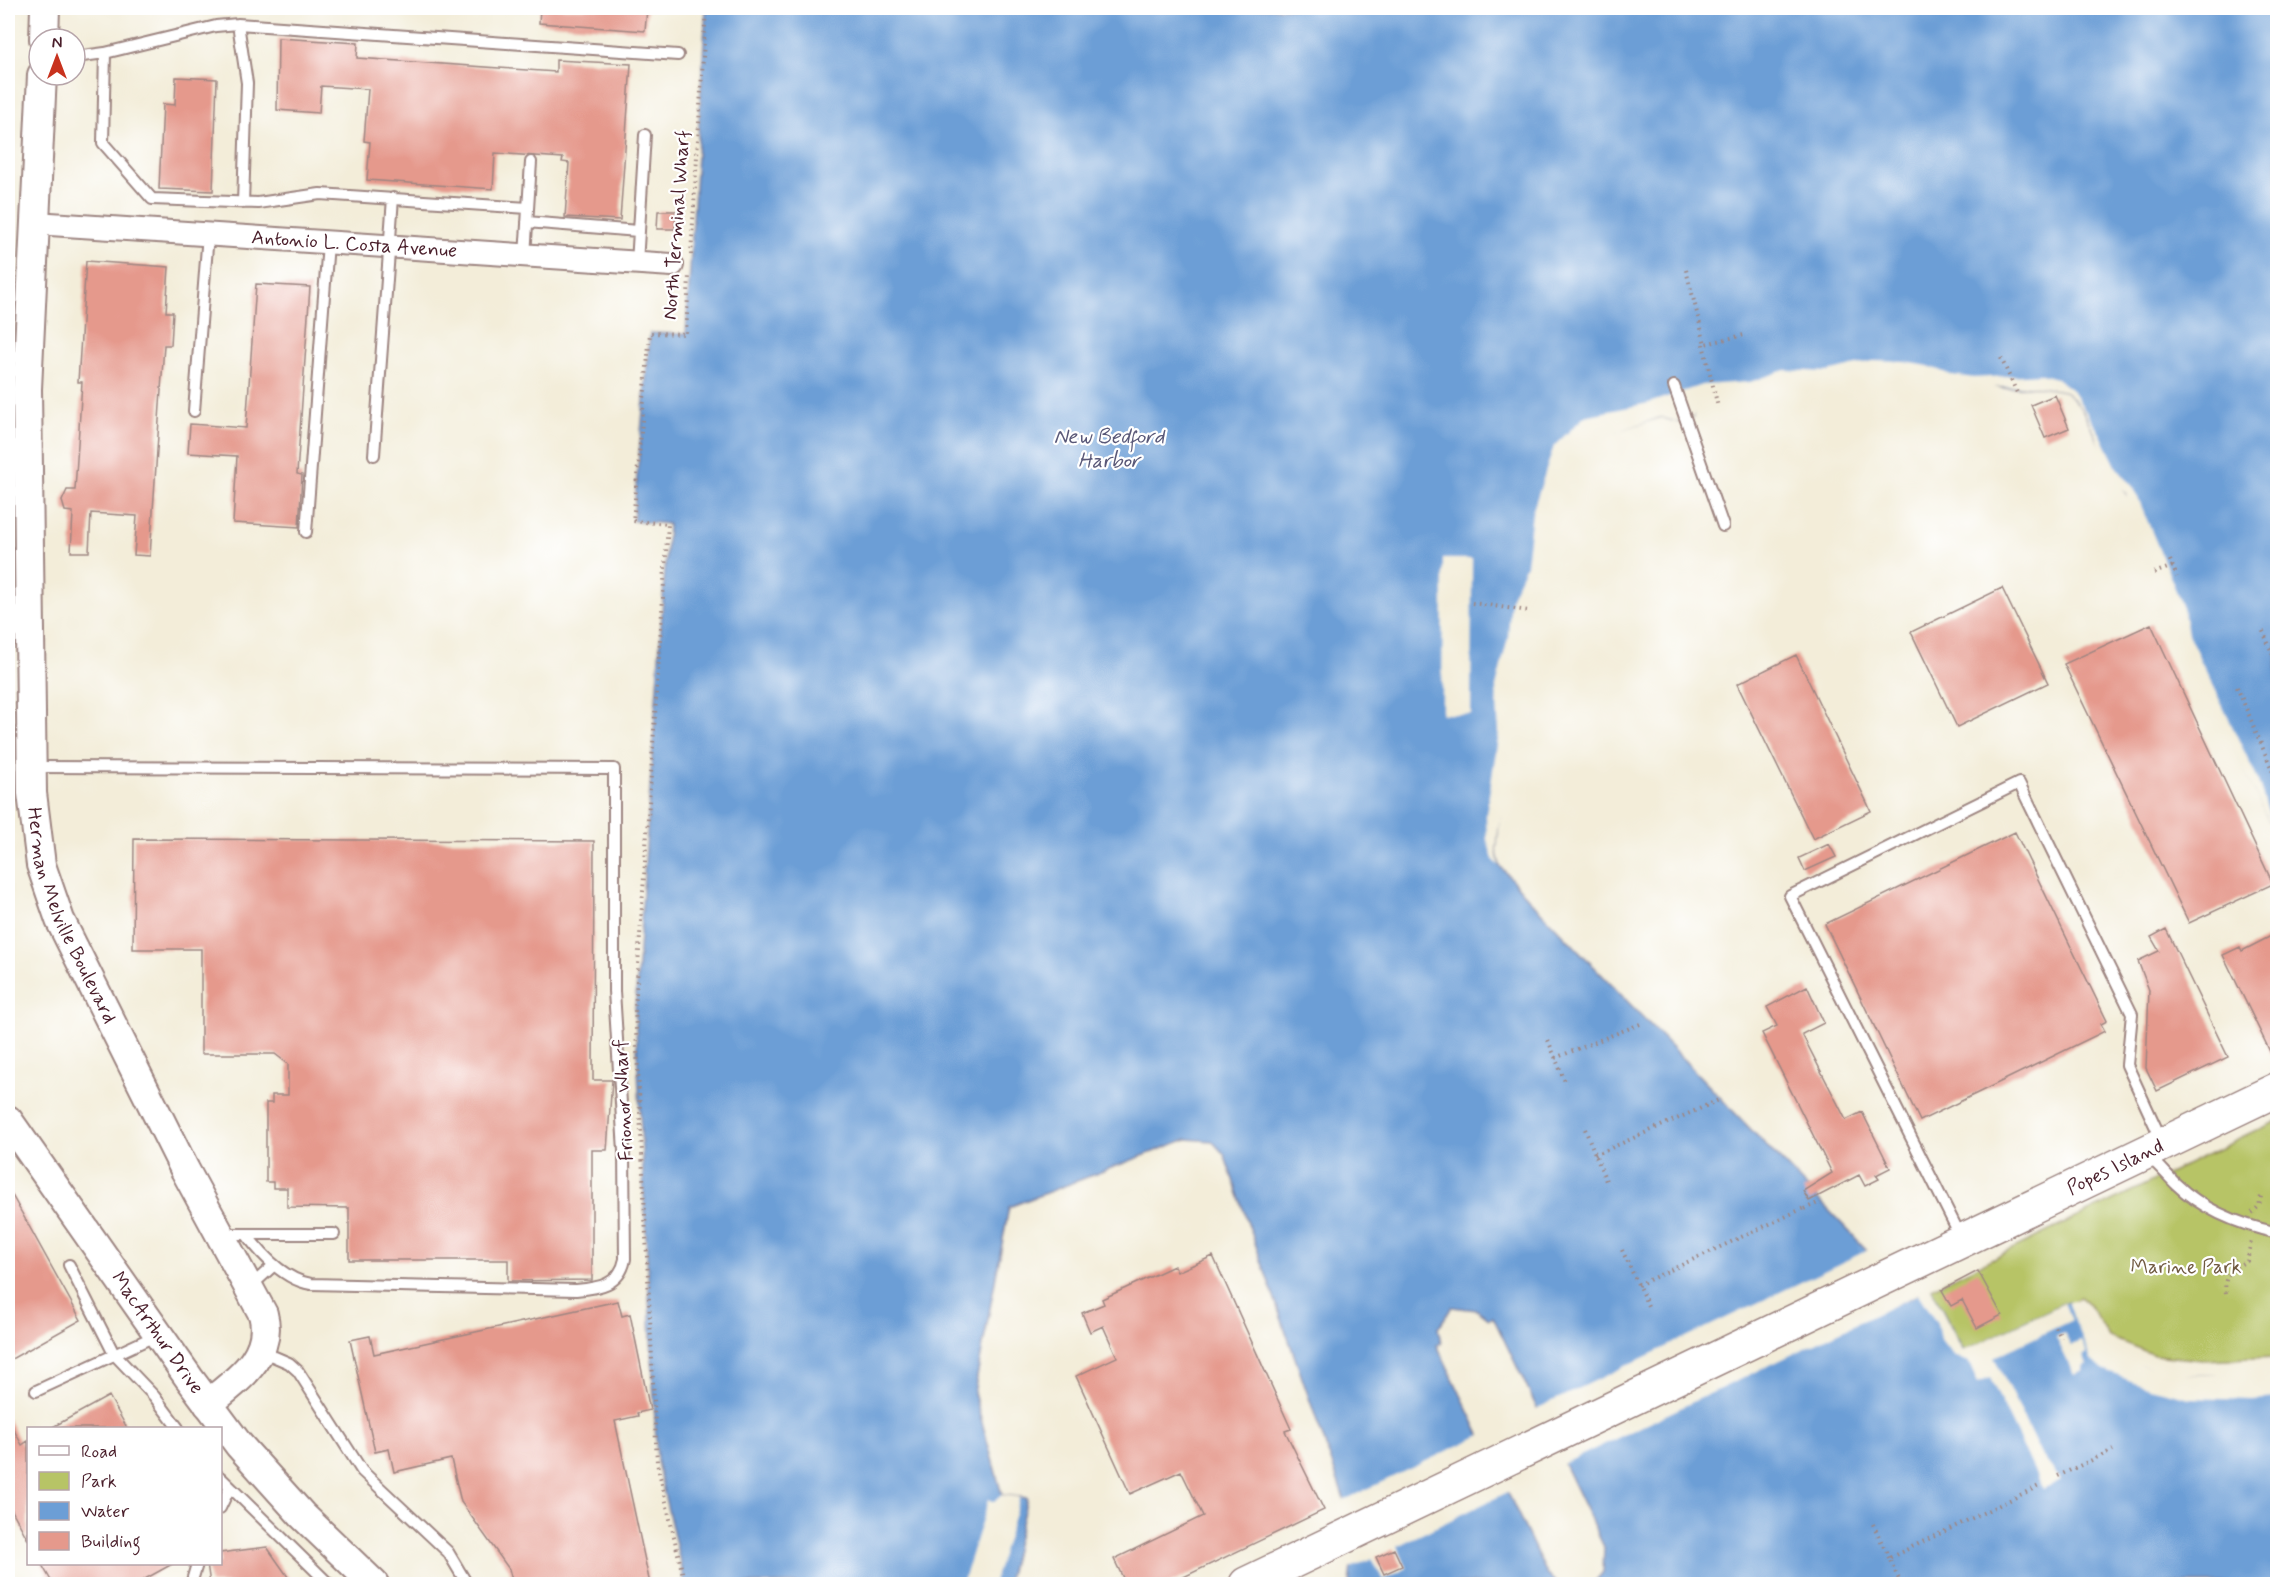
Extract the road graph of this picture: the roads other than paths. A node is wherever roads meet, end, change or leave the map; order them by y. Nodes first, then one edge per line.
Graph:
1 (45, 8) edge
2 (238, 24) junction
3 (44, 27) edge
4 (105, 53) junction
5 (87, 55) edge
6 (678, 55) dead end
7 (41, 87) edge
8 (645, 135) dead end
9 (531, 162) dead end
10 (393, 198) junction
11 (243, 203) junction
12 (528, 208) junction
13 (527, 222) junction
14 (35, 223) junction
15 (638, 231) junction
16 (208, 234) junction
17 (328, 243) junction
18 (389, 246) junction
19 (525, 255) junction
20 (636, 263) junction
21 (672, 265) dead end
22 (1674, 386) dead end
23 (194, 411) dead end
24 (374, 455) dead end
25 (1723, 526) dead end
26 (306, 532) dead end
27 (31, 767) junction
28 (2277, 1089) edge
29 (8, 1120) edge
30 (2154, 1148) junction
31 (2277, 1233) edge
32 (233, 1234) junction
33 (334, 1234) dead end
34 (1958, 1242) junction
35 (274, 1264) junction
36 (69, 1265) dead end
37 (250, 1286) junction
38 (158, 1335) junction
39 (261, 1351) junction
40 (114, 1354) junction
41 (36, 1391) dead end
42 (208, 1404) junction
43 (176, 1427) edge
44 (222, 1480) edge
45 (230, 1487) junction
46 (222, 1504) edge
47 (196, 1565) edge
48 (191, 1584) edge
49 (330, 1584) edge
50 (374, 1584) edge
51 (467, 1584) edge
52 (1246, 1584) edge

1 - 3 street
2 - 4 lane
2 - 6 lane
2 - 11 lane
4 - 5 lane
4 - 11 lane
7 - 14 street, Herman Melville Boulevard
8 - 15 lane
9 - 12 lane
10 - 11 lane
10 - 12 lane
10 - 18 lane
12 - 13 lane
13 - 15 lane
13 - 19 lane
14 - 16 street, Antonio L. Costa Avenue
14 - 27 street, Herman Melville Boulevard
15 - 20 lane
16 - 17 street, Antonio L. Costa Avenue
16 - 23 lane
17 - 18 street, Antonio L. Costa Avenue
17 - 26 lane
18 - 19 street, Antonio L. Costa Avenue
18 - 24 lane
19 - 20 street, Antonio L. Costa Avenue
20 - 21 street, Antonio L. Costa Avenue
22 - 25 lane
27 - 32 street, Herman Melville Boulevard
27 - 35 lane
28 - 30 highway, Popes Island
29 - 38 street, MacArthur Drive
30 - 31 lane
30 - 34 highway, Popes Island
30 - 34 lane
32 - 33 lane
32 - 35 lane
32 - 37 street, Herman Melville Boulevard
34 - 52 highway, Popes Island
35 - 37 lane
36 - 40 lane
37 - 39 street, Herman Melville Boulevard
38 - 40 lane
38 - 42 street, MacArthur Drive
39 - 42 street
39 - 51 lane
40 - 41 lane
40 - 43 lane
42 - 50 street, MacArthur Drive
44 - 45 lane
45 - 46 lane
45 - 49 lane
47 - 48 lane

